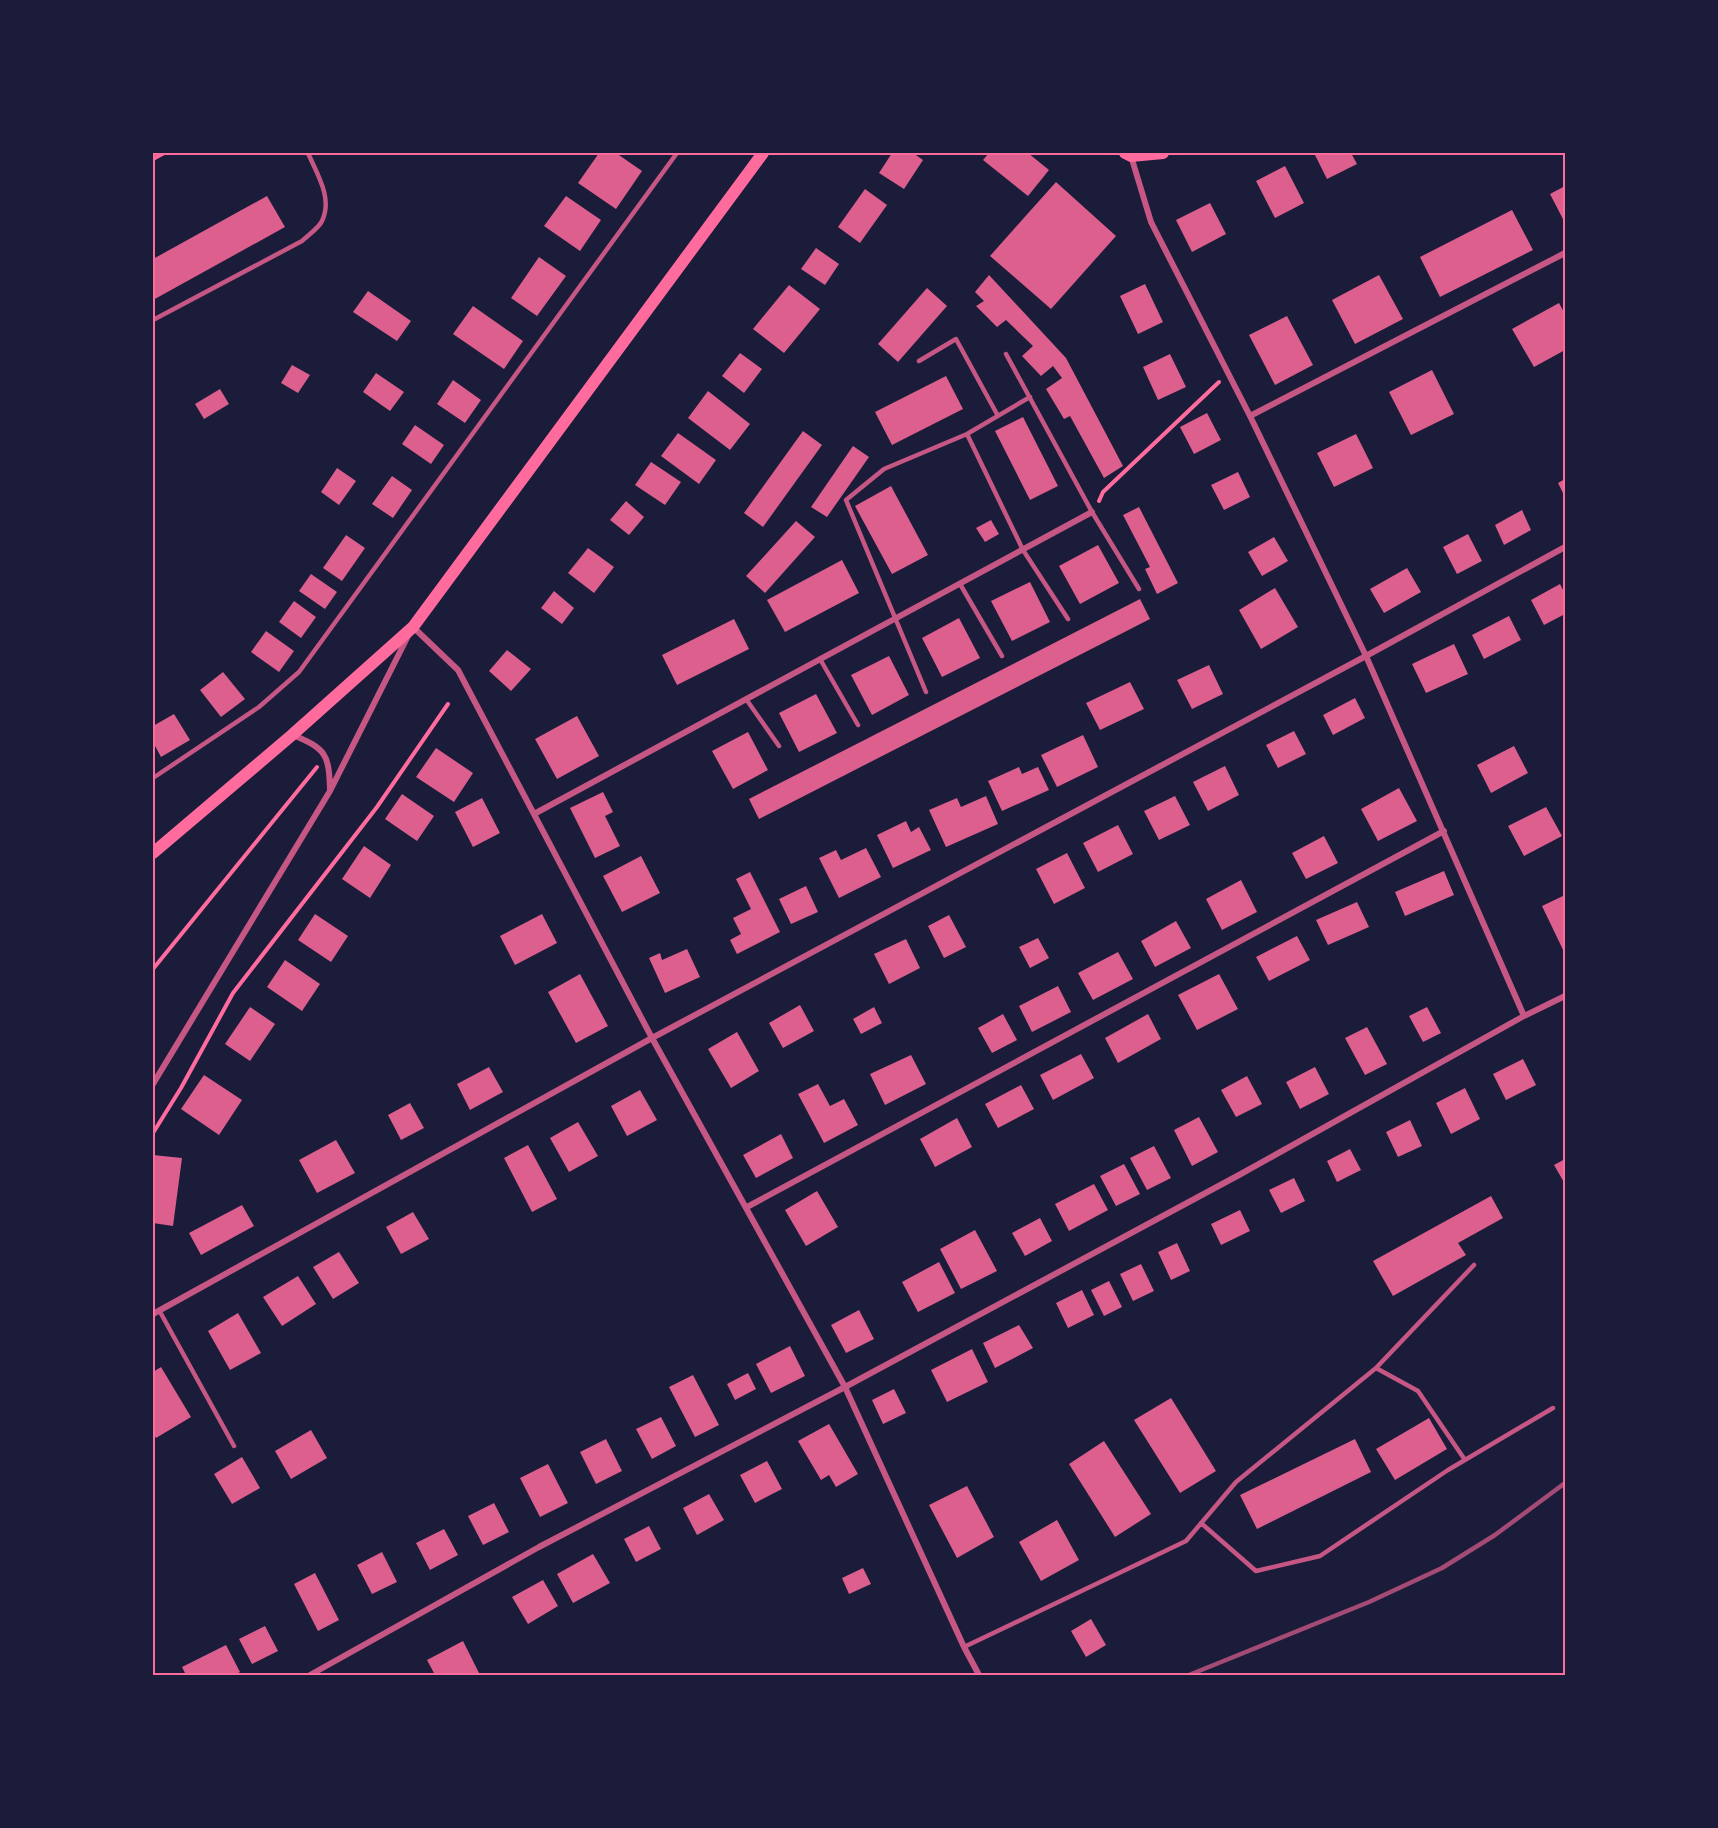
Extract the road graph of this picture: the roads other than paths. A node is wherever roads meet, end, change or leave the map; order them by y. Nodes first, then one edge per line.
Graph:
1 (308, 153) edge
2 (677, 153) edge
3 (763, 153) edge
4 (1163, 153) edge
5 (1130, 154) edge
6 (1565, 253) edge
7 (153, 320) edge
8 (1006, 354) dead end
9 (919, 361) dead end
10 (1029, 397) junction
11 (998, 416) junction
12 (1250, 416) junction
13 (967, 434) junction
14 (1092, 512) junction
15 (1565, 547) edge
16 (1023, 550) junction
17 (960, 584) junction
18 (1139, 589) dead end
19 (894, 619) junction
20 (1068, 619) dead end
21 (413, 627) junction
22 (1002, 656) dead end
23 (1366, 656) junction
24 (820, 659) junction
25 (926, 692) dead end
26 (746, 699) junction
27 (858, 725) dead end
28 (292, 735) junction
29 (779, 746) dead end
30 (153, 778) edge
31 (330, 790) junction
32 (534, 814) junction
33 (1444, 831) junction
34 (153, 853) edge
35 (1565, 996) edge
36 (1524, 1016) junction
37 (652, 1038) junction
38 (153, 1083) edge
39 (747, 1207) junction
40 (1474, 1265) dead end
41 (156, 1312) edge
42 (1376, 1368) junction
43 (845, 1387) junction
44 (1553, 1408) dead end
45 (234, 1446) dead end
46 (1465, 1460) junction
47 (1201, 1523) junction
48 (964, 1647) junction
49 (310, 1675) edge
50 (979, 1675) edge

1 - 7 lane
2 - 30 lane
3 - 21 main road
4 - 5 main road
5 - 12 street
6 - 12 street
8 - 10 lane
9 - 11 lane
10 - 11 lane
10 - 14 lane
11 - 13 lane
12 - 23 street
13 - 16 lane
13 - 19 lane
14 - 16 street
14 - 18 lane
15 - 23 street
16 - 17 street
16 - 20 lane
17 - 19 street
17 - 22 lane
19 - 24 street
19 - 25 lane
21 - 28 main road
21 - 31 street
21 - 32 street
23 - 33 street
23 - 37 street
24 - 26 street
24 - 27 lane
26 - 29 lane
26 - 32 street
28 - 31 street
28 - 34 main road
31 - 38 street
32 - 37 street
33 - 36 street
33 - 39 street
35 - 36 street
36 - 43 street
37 - 39 street
37 - 41 street
39 - 43 street
40 - 42 lane
41 - 45 lane
42 - 46 lane
42 - 47 lane
43 - 48 street
43 - 49 street
44 - 46 lane
46 - 47 lane
47 - 48 lane
48 - 50 street

